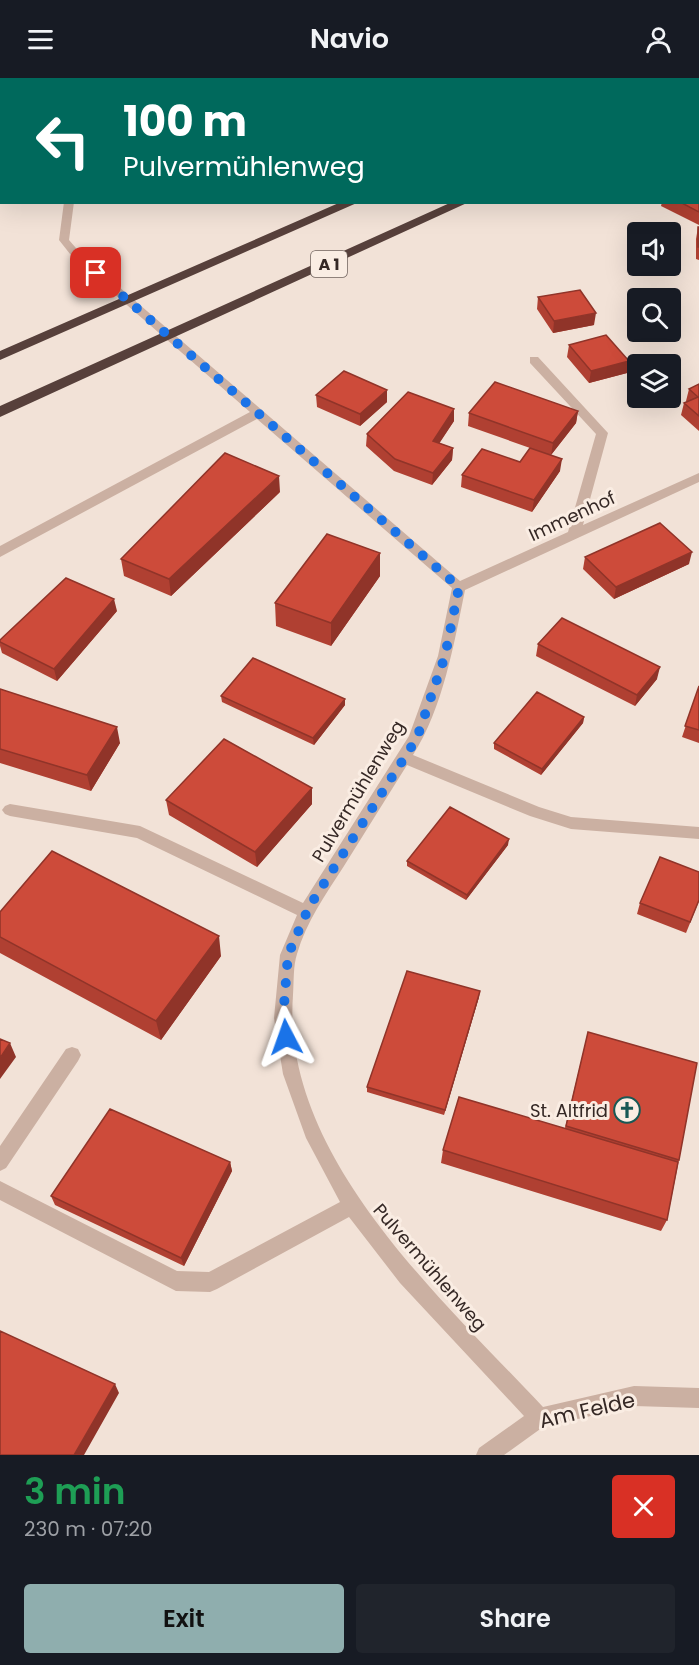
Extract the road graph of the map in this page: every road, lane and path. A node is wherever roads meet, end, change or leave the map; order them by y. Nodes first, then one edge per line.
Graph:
1 (69, 204) edge
2 (349, 204) edge
3 (459, 204) edge
4 (0, 356) edge
5 (534, 360) dead end
6 (0, 412) edge
7 (258, 413) junction
8 (699, 477) edge
9 (574, 535) junction
10 (0, 552) edge
11 (459, 587) junction
12 (404, 758) junction
13 (10, 810) dead end
14 (699, 833) edge
15 (307, 912) junction
16 (72, 1055) dead end
17 (0, 1162) edge
18 (0, 1190) edge
19 (352, 1206) junction
20 (699, 1394) edge
21 (538, 1418) junction
22 (486, 1455) edge

1 - 7 street
2 - 4 highway
3 - 6 highway, A 1
5 - 9 street
7 - 10 street
7 - 11 street
8 - 9 street, Immenhof
9 - 11 street, Immenhof
11 - 12 street, Pulvermühlenweg
12 - 14 street
12 - 15 street, Pulvermühlenweg
13 - 15 street
15 - 19 street, Pulvermühlenweg
16 - 17 street
18 - 19 street
19 - 21 street, Pulvermühlenweg
20 - 21 street, Am Felde
21 - 22 street, Am Felde

